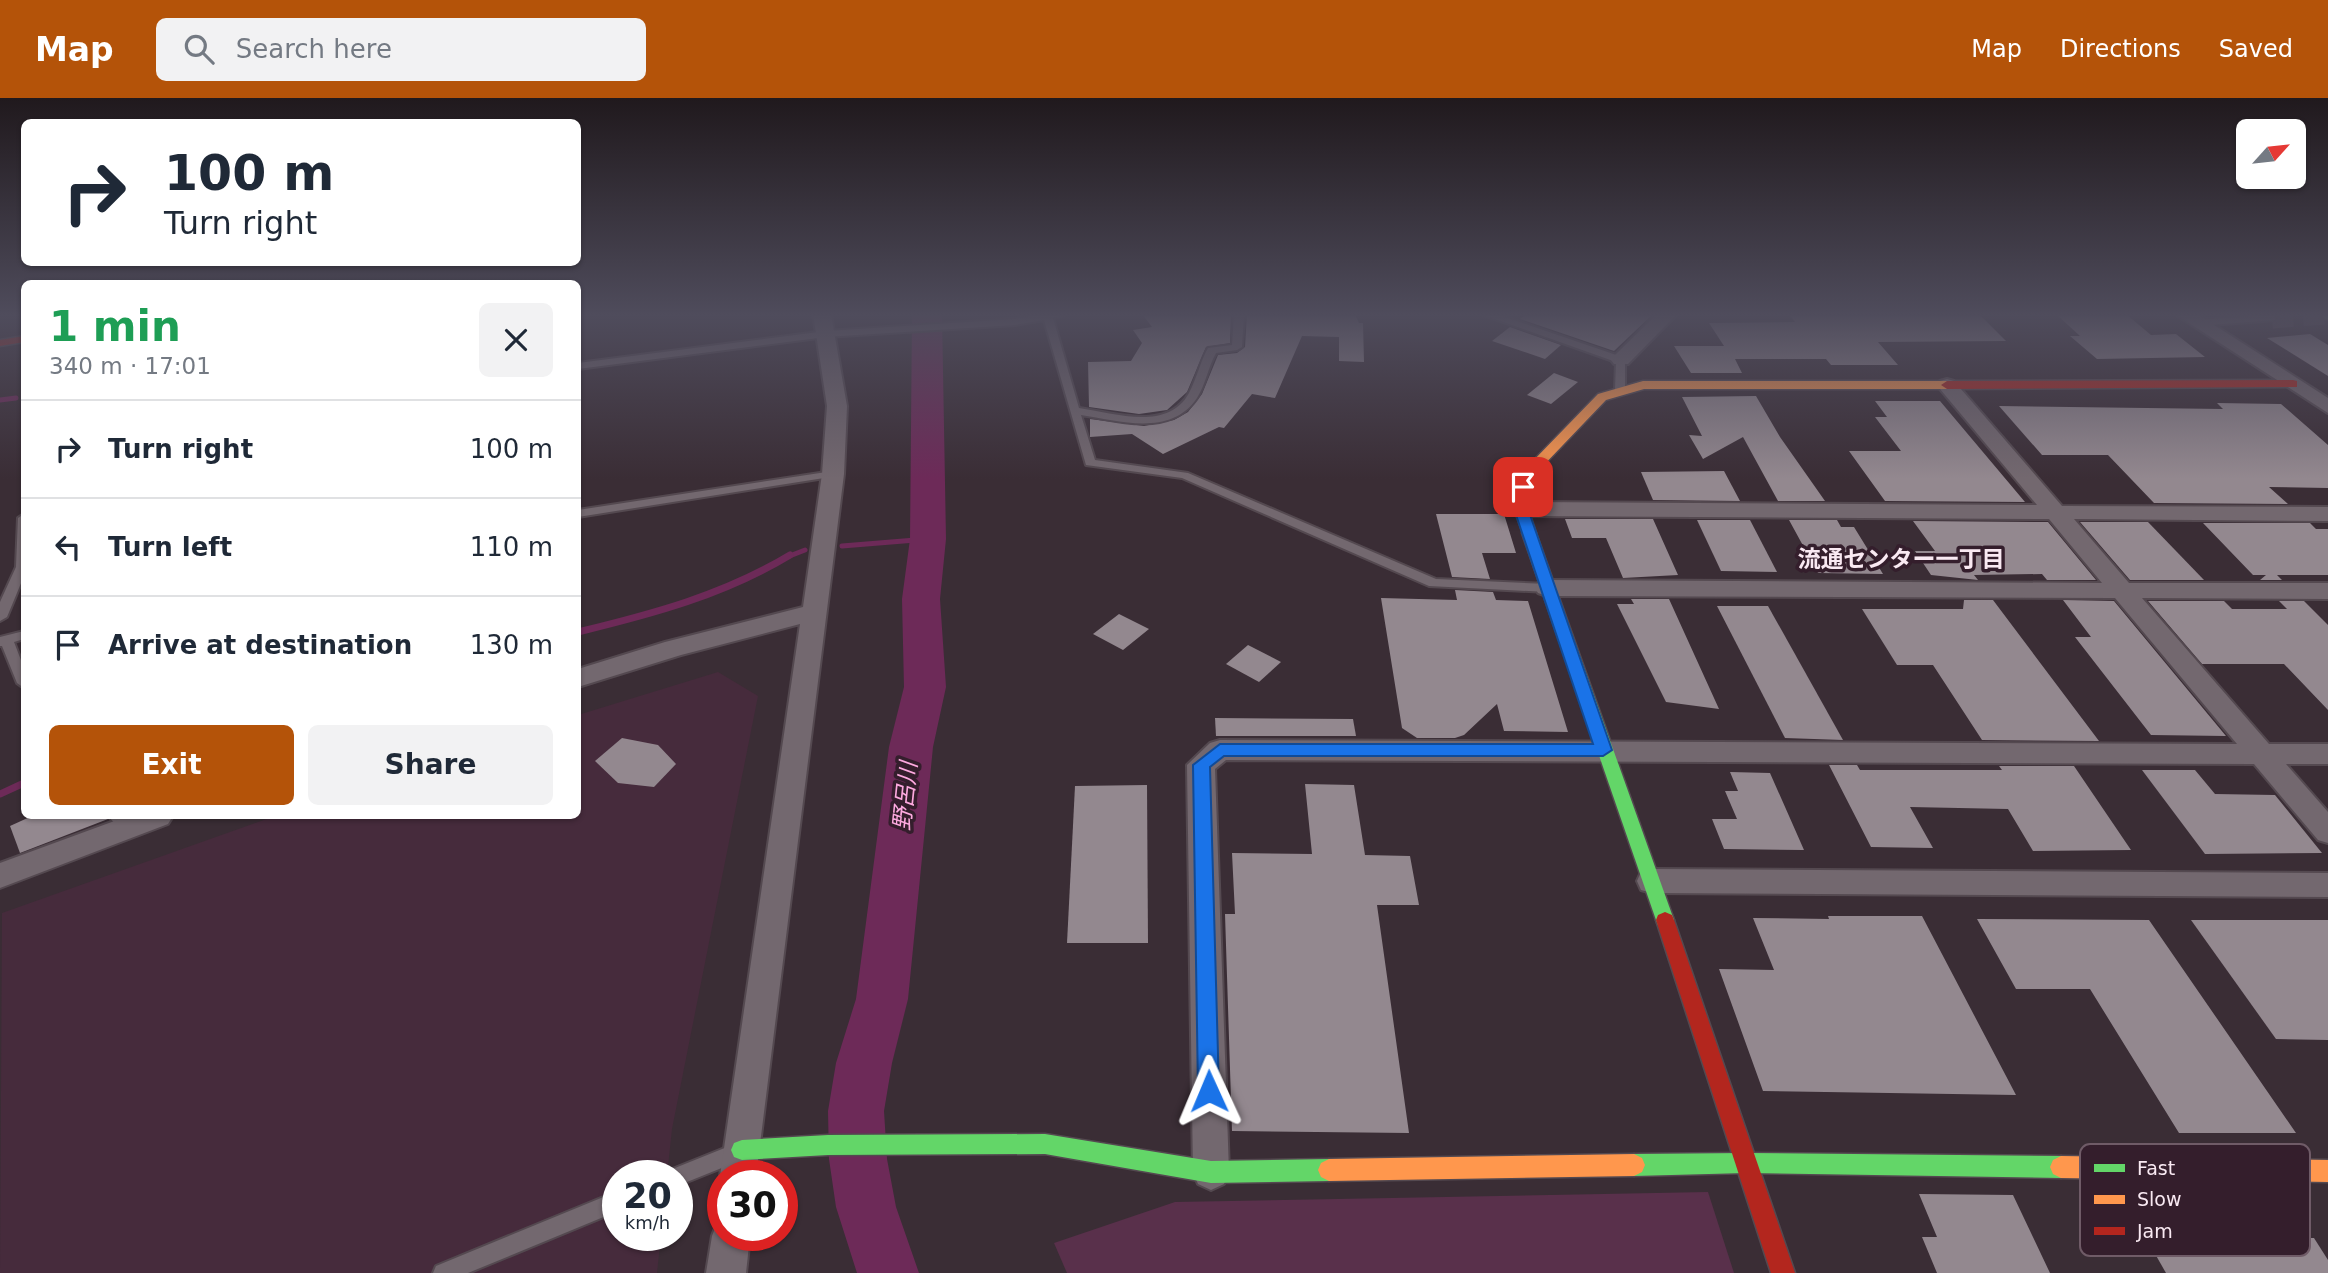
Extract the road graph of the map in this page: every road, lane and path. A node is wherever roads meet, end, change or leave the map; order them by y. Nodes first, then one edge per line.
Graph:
1 (831, 369) edge
2 (1067, 369) edge
3 (1205, 369) edge
4 (1621, 369) edge
5 (2269, 369) edge
6 (2293, 384) junction
7 (1947, 385) junction
8 (1620, 390) junction
9 (2328, 407) edge
10 (1077, 411) junction
11 (833, 474) junction
12 (1521, 509) junction
13 (2055, 513) junction
14 (581, 514) edge
15 (2328, 514) edge
16 (21, 572) edge
17 (1547, 588) junction
18 (2123, 589) junction
19 (18, 590) edge
20 (2328, 591) edge
21 (815, 612) junction
22 (0, 617) edge
23 (21, 636) edge
24 (3, 641) edge
25 (21, 677) edge
26 (581, 677) edge
27 (1603, 750) junction
28 (2262, 754) junction
29 (2328, 754) edge
30 (121, 821) edge
31 (2328, 832) edge
32 (0, 876) edge
33 (1652, 881) junction
34 (2328, 885) edge
35 (740, 1160) edge
36 (754, 1160) edge
37 (1746, 1163) junction
38 (2080, 1168) edge
39 (2310, 1171) edge
40 (2328, 1171) edge
41 (1211, 1172) junction
42 (602, 1208) edge
43 (729, 1251) edge
44 (443, 1273) edge
45 (726, 1273) edge
46 (1783, 1273) edge

1 - 11 street
2 - 10 lane
3 - 10 lane
4 - 8 lane
5 - 6 street
6 - 7 main road
6 - 9 street
7 - 8 main road
7 - 13 street
8 - 12 main road
10 - 17 lane
11 - 14 lane
11 - 21 street
12 - 13 street
12 - 17 main road
13 - 15 street
13 - 18 street
16 - 19 lane
17 - 18 street
17 - 27 main road
18 - 20 street
18 - 28 street
19 - 22 lane
21 - 26 street
21 - 35 street
23 - 24 lane
24 - 25 lane
27 - 28 street
27 - 33 main road
27 - 41 street
28 - 29 street
28 - 31 street
30 - 32 street
33 - 34 street
33 - 37 main road
36 - 41 main road
37 - 38 main road
37 - 41 main road
37 - 46 main road
39 - 40 main road
42 - 44 lane
43 - 45 street

